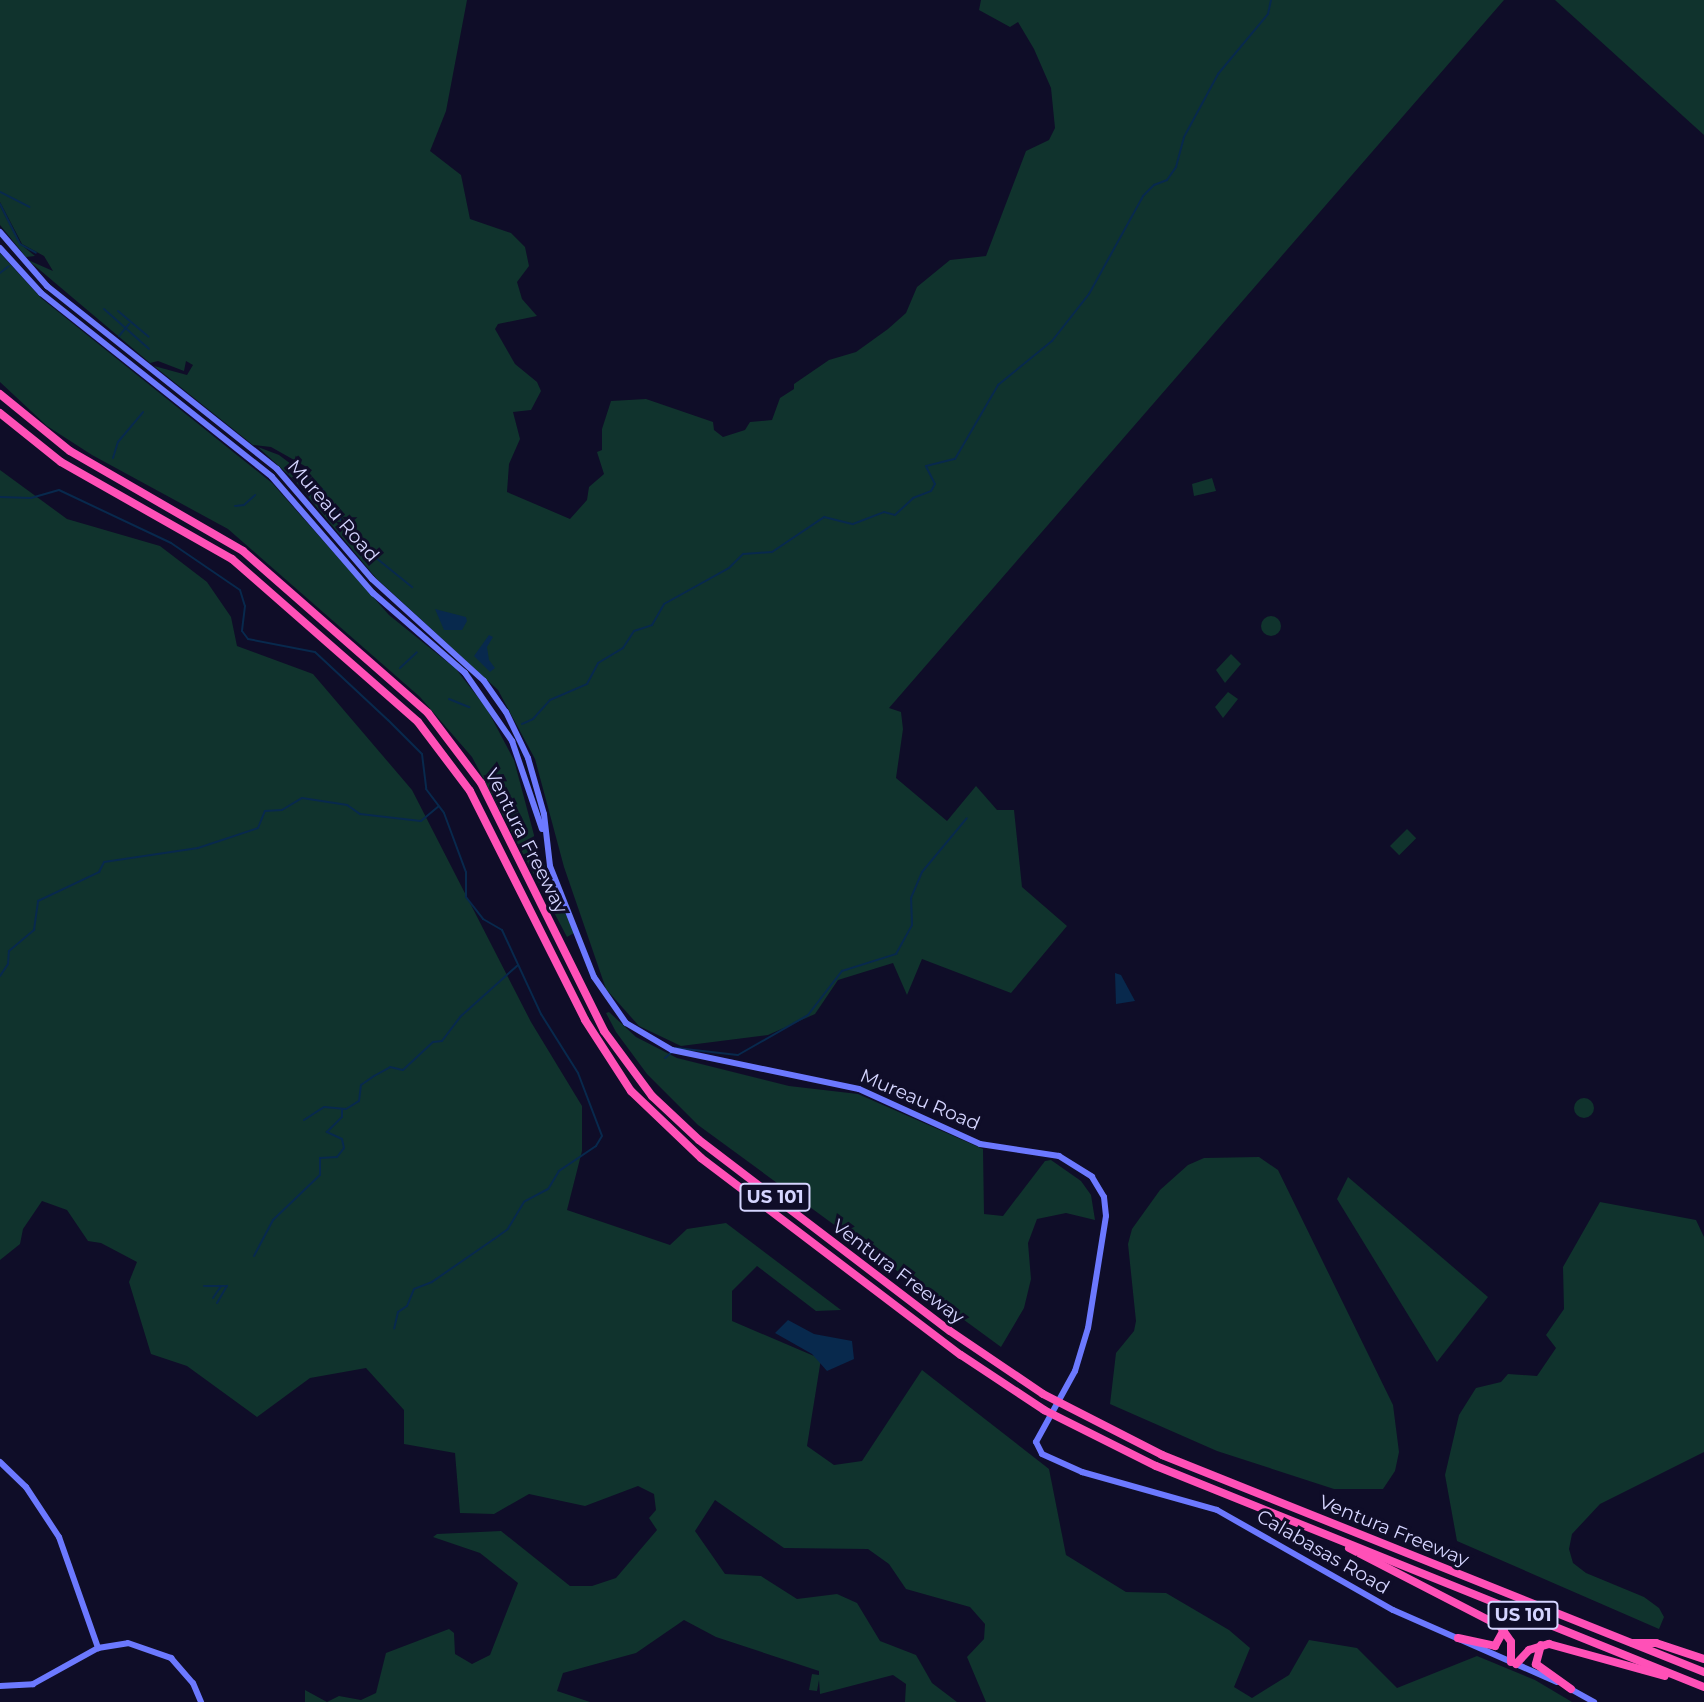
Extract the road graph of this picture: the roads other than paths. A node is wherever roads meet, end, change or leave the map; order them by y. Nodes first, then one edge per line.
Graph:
1 (0, 232) edge
2 (0, 248) edge
3 (0, 394) edge
4 (0, 413) edge
5 (542, 831) junction
6 (1036, 1442) joint
7 (0, 1462) edge
8 (1343, 1543) junction
9 (1504, 1630) junction
10 (1458, 1638) junction
11 (1626, 1643) junction
12 (1541, 1644) junction
13 (98, 1648) junction
14 (1704, 1659) edge
15 (1513, 1663) junction
16 (1704, 1670) edge
17 (1680, 1678) junction
18 (0, 1686) edge
19 (1704, 1687) edge
20 (1572, 1689) junction
21 (201, 1702) edge
22 (1594, 1702) edge

1 - 5 main road, Mureau Road
2 - 5 main road, Mureau Road
3 - 11 highway, Ventura Freeway / US 101
4 - 8 highway, Ventura Freeway / US 101
5 - 6 main road, Mureau Road
6 - 10 main road, Calabasas Road
7 - 13 main road
8 - 9 highway
8 - 17 highway, Ventura Freeway / US 101
9 - 10 highway
9 - 15 highway
10 - 15 main road, Calabasas Road
11 - 14 highway
11 - 16 highway, Ventura Freeway / US 101
12 - 15 highway
12 - 17 highway
12 - 20 highway
13 - 18 main road
13 - 21 main road
15 - 20 main road, Calabasas Road
17 - 19 highway, Ventura Freeway / US 101
20 - 22 main road, Calabasas Road

